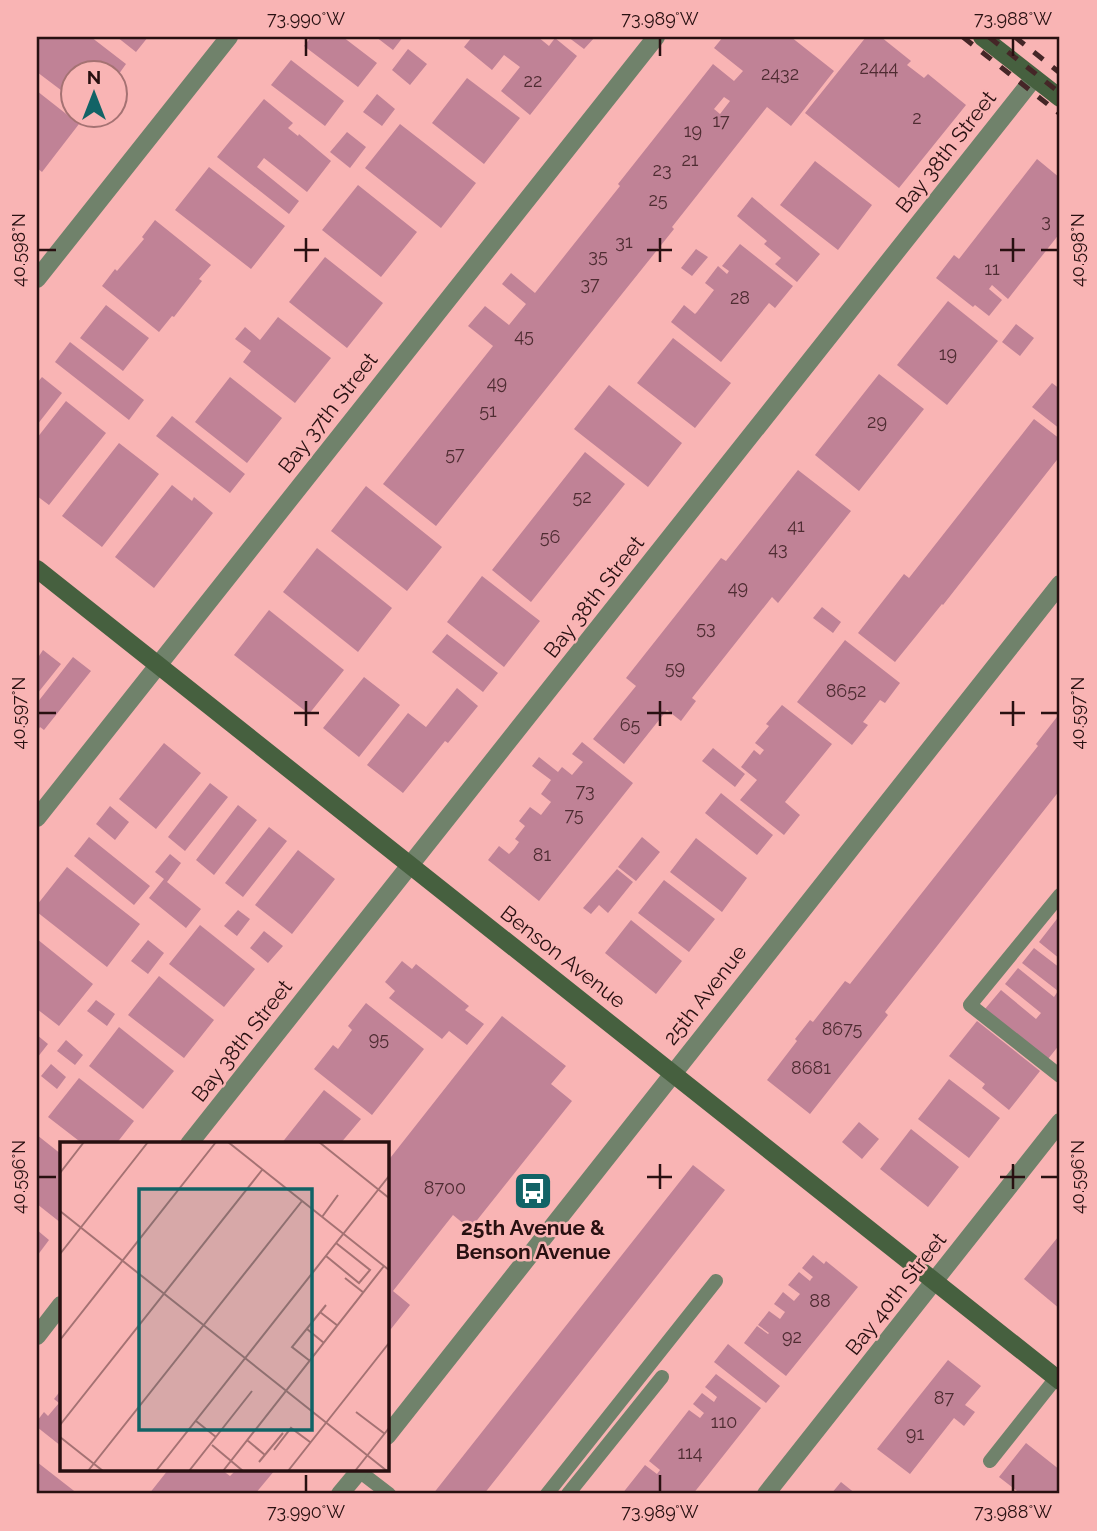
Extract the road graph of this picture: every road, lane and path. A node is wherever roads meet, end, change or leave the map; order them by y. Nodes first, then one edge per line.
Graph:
1 (229, 37) edge
2 (656, 37) edge
3 (982, 37) edge
4 (1034, 78) junction
5 (1060, 98) edge
6 (37, 279) edge
7 (37, 569) edge
8 (1060, 584) edge
9 (158, 665) junction
10 (37, 818) edge
11 (411, 866) junction
12 (1060, 895) edge
13 (672, 1073) junction
14 (1060, 1076) edge
15 (1060, 1122) edge
16 (191, 1142) edge
17 (716, 1281) dead end
18 (935, 1281) junction
19 (60, 1306) edge
20 (37, 1336) edge
21 (662, 1377) dead end
22 (1058, 1379) edge
23 (388, 1435) edge
24 (990, 1461) dead end
25 (357, 1472) edge
26 (362, 1472) edge
27 (340, 1494) edge
28 (389, 1494) edge
29 (547, 1494) edge
30 (568, 1494) edge
31 (766, 1494) edge

1 - 6 street
2 - 9 street, Bay 37th Street
3 - 4 street
4 - 5 street
4 - 11 street, Bay 38th Street
7 - 9 street, Benson Avenue
8 - 13 street, 25th Avenue
9 - 10 street, Bay 37th Street
9 - 11 street, Benson Avenue
11 - 13 street, Benson Avenue
11 - 16 street, Bay 38th Street
12 - 14 lane
13 - 18 street, Benson Avenue
13 - 23 street, 25th Avenue
15 - 18 street, Bay 40th Street
17 - 29 lane
18 - 22 street, Benson Avenue
18 - 31 street, Bay 40th Street
19 - 20 street
21 - 30 lane
22 - 24 lane
25 - 27 street
26 - 28 lane

